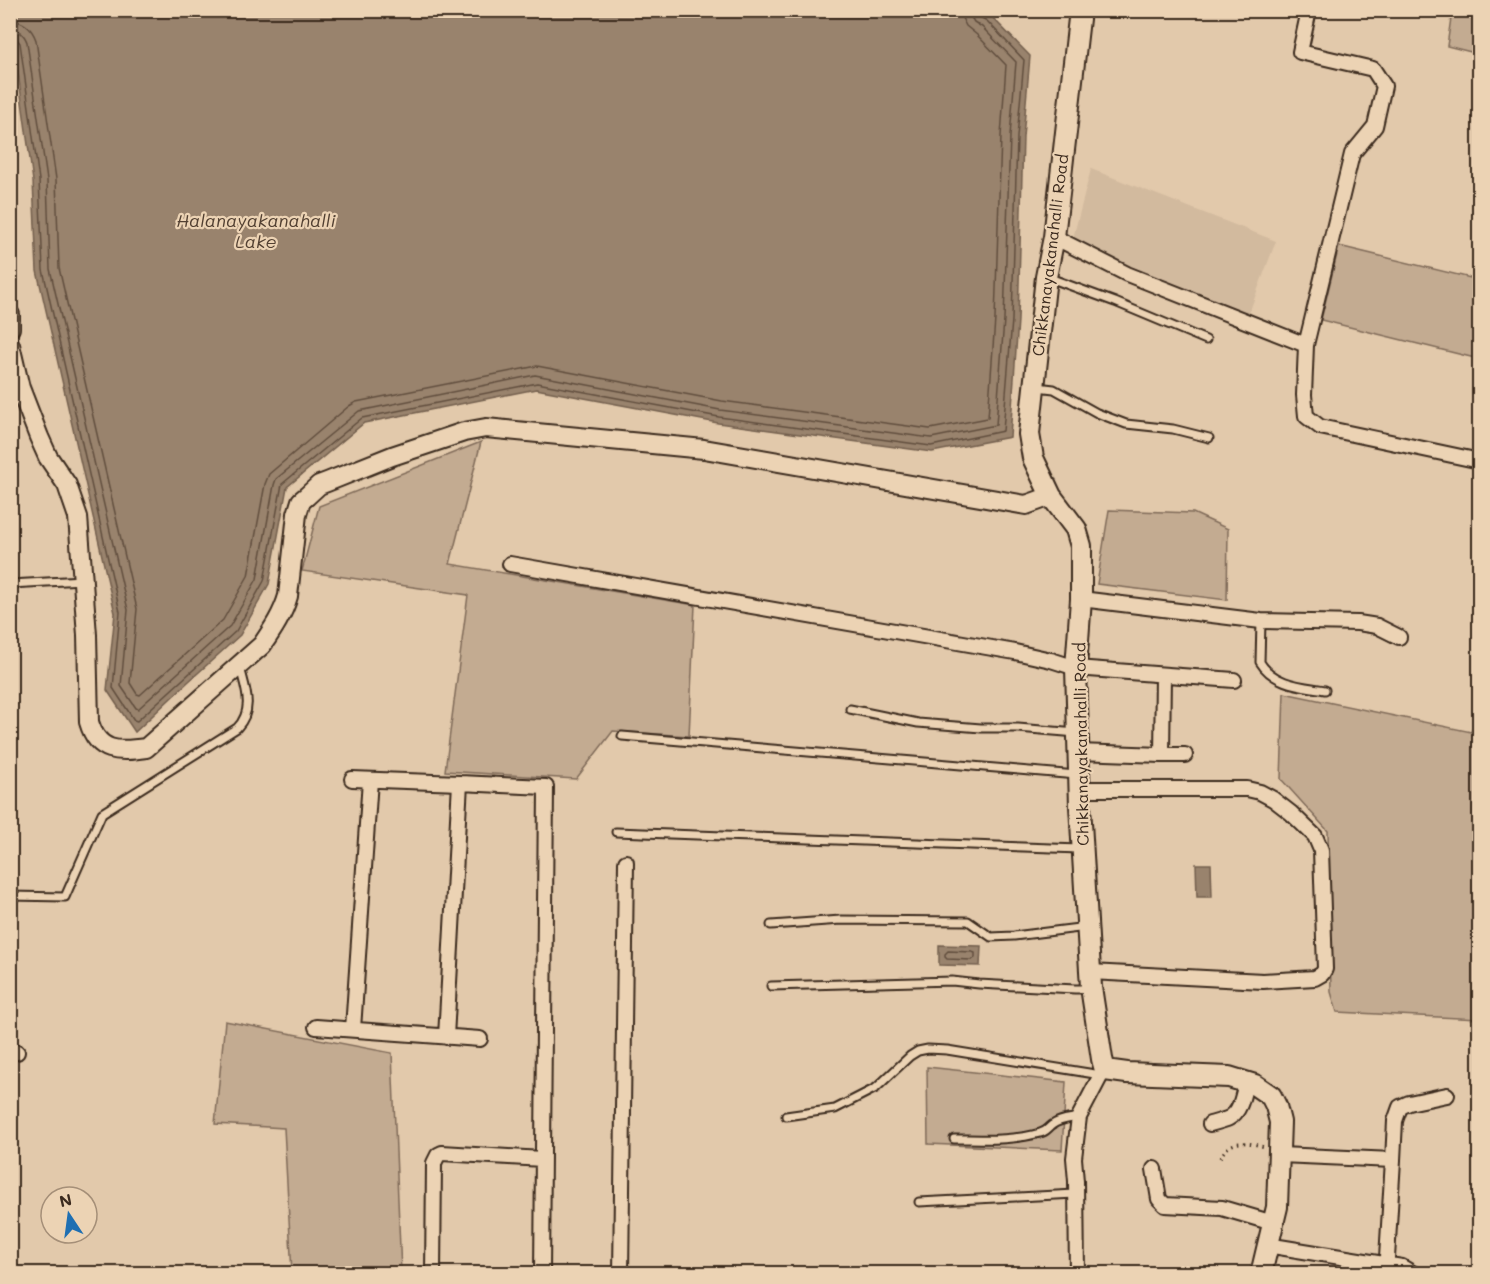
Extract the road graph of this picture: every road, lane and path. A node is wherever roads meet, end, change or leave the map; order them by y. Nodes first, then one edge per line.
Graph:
1 (1080, 10) edge
2 (1309, 10) edge
3 (1053, 237) junction
4 (1046, 277) junction
5 (10, 315) edge
6 (10, 328) edge
7 (1206, 340) dead end
8 (10, 345) edge
9 (1306, 345) junction
10 (1034, 387) junction
11 (1209, 438) dead end
12 (1479, 461) edge
13 (1051, 496) junction
14 (510, 564) dead end
15 (83, 580) junction
16 (10, 584) edge
17 (1082, 599) junction
18 (1261, 621) junction
19 (1399, 637) dead end
20 (240, 664) junction
21 (1076, 668) junction
22 (1163, 675) junction
23 (1234, 680) dead end
24 (1325, 690) dead end
25 (850, 709) dead end
26 (622, 736) dead end
27 (1078, 743) junction
28 (1162, 754) junction
29 (1185, 755) dead end
30 (352, 780) dead end
31 (370, 780) junction
32 (1080, 782) junction
33 (460, 783) junction
34 (616, 832) dead end
35 (1083, 849) junction
36 (626, 862) dead end
37 (10, 897) edge
38 (771, 925) dead end
39 (1088, 927) junction
40 (1091, 980) junction
41 (771, 986) dead end
42 (316, 1027) dead end
43 (353, 1029) junction
44 (446, 1037) junction
45 (480, 1039) dead end
46 (1103, 1072) junction
47 (1246, 1082) junction
48 (1448, 1095) dead end
49 (786, 1116) dead end
50 (1079, 1117) junction
51 (1210, 1124) dead end
52 (954, 1139) dead end
53 (1280, 1153) junction
54 (1220, 1158) dead end
55 (543, 1159) junction
56 (1393, 1160) junction
57 (1154, 1169) dead end
58 (1075, 1194) junction
59 (919, 1202) dead end
60 (1273, 1223) junction
61 (1267, 1245) junction
62 (1386, 1269) edge
63 (1258, 1272) edge
64 (433, 1274) edge
65 (542, 1274) edge
66 (621, 1274) edge
67 (1077, 1274) edge
68 (1414, 1274) edge

1 - 3 main road, Chikkanayakanahalli Road
2 - 9 street
3 - 4 main road, Chikkanayakanahalli Road
3 - 9 street
4 - 7 lane
4 - 10 main road, Chikkanayakanahalli Road
5 - 6 street
8 - 15 street
9 - 12 street
10 - 11 lane
10 - 13 main road, Chikkanayakanahalli Road
13 - 17 main road, Chikkanayakanahalli Road
13 - 20 street
14 - 21 street
15 - 16 lane
15 - 20 street
17 - 18 street
17 - 21 main road, Chikkanayakanahalli Road
18 - 19 street
18 - 24 lane
20 - 37 lane
21 - 22 street
21 - 27 main road, Chikkanayakanahalli Road
22 - 23 street
22 - 28 street
25 - 27 lane
26 - 32 lane
27 - 28 street
27 - 32 main road, Chikkanayakanahalli Road
28 - 29 street
30 - 31 street
31 - 33 street
31 - 43 street
32 - 35 main road, Chikkanayakanahalli Road
32 - 40 street
33 - 44 street
33 - 55 street
34 - 35 lane
35 - 39 main road, Chikkanayakanahalli Road
36 - 66 street
38 - 39 lane
39 - 40 main road, Chikkanayakanahalli Road
40 - 41 lane
40 - 46 main road, Chikkanayakanahalli Road
42 - 43 street
43 - 44 street
44 - 45 street
46 - 47 main road
46 - 49 lane
46 - 50 street
47 - 51 street
47 - 53 main road
48 - 56 street
50 - 52 lane
50 - 58 street
53 - 54 path
53 - 56 street
53 - 60 main road
55 - 64 street
55 - 65 street
56 - 62 street
57 - 60 street
58 - 59 lane
58 - 67 street
60 - 61 main road
61 - 62 street
61 - 63 main road
62 - 68 street

